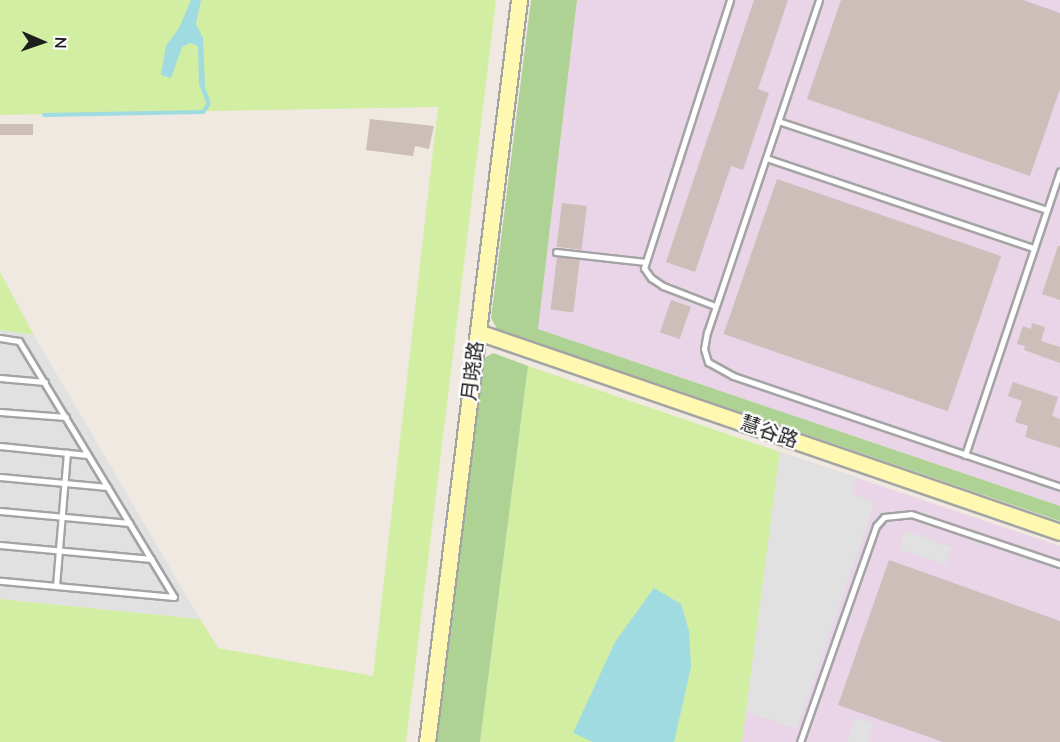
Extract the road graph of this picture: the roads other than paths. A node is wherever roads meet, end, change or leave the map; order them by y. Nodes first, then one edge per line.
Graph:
1 (519, 0) edge
2 (730, 0) edge
3 (819, 0) edge
4 (778, 121) junction
5 (766, 158) junction
6 (1060, 171) edge
7 (1047, 210) junction
8 (1034, 248) junction
9 (555, 252) dead end
10 (645, 262) junction
11 (715, 306) junction
12 (478, 332) junction
13 (0, 338) edge
14 (0, 378) edge
15 (45, 382) junction
16 (0, 412) edge
17 (66, 417) junction
18 (0, 446) edge
19 (67, 452) junction
20 (965, 454) junction
21 (88, 455) junction
22 (0, 477) edge
23 (65, 483) junction
24 (108, 487) junction
25 (1060, 487) edge
26 (0, 511) edge
27 (62, 517) junction
28 (129, 522) junction
29 (1060, 532) edge
30 (0, 545) edge
31 (59, 550) junction
32 (151, 559) junction
33 (1060, 564) edge
34 (0, 581) edge
35 (56, 586) junction
36 (427, 742) edge
37 (800, 742) edge

1 - 12 street, 月晓路
2 - 10 lane
3 - 4 lane
4 - 5 lane
4 - 7 lane
5 - 8 lane
5 - 11 lane
6 - 7 lane
7 - 8 lane
8 - 20 lane
9 - 10 lane
10 - 11 lane
11 - 20 lane
12 - 29 street, 慧谷路
12 - 36 street, 月晓路
13 - 15 lane
14 - 15 lane
15 - 17 lane
16 - 17 lane
17 - 21 lane
18 - 19 lane
19 - 21 lane
19 - 23 lane
20 - 25 lane
21 - 24 lane
22 - 23 lane
23 - 24 lane
23 - 27 lane
24 - 28 lane
26 - 27 lane
27 - 28 lane
27 - 31 lane
28 - 32 lane
30 - 31 lane
31 - 32 lane
31 - 35 lane
32 - 35 lane
33 - 37 lane
34 - 35 lane

